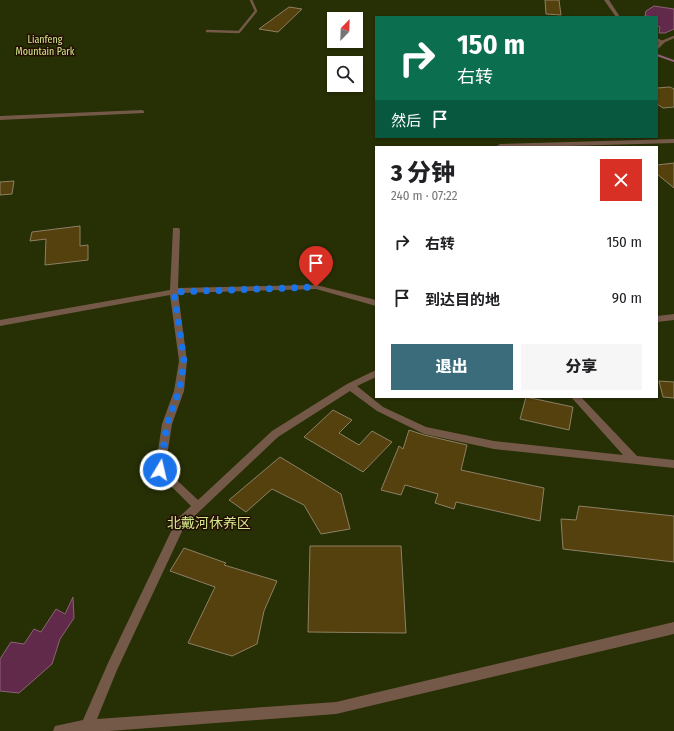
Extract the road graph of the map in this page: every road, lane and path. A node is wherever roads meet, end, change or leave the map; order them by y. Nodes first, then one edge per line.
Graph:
1 (251, 0) edge
2 (606, 0) edge
3 (617, 16) edge
4 (208, 31) dead end
5 (674, 37) edge
6 (660, 41) edge
7 (142, 112) dead end
8 (0, 118) edge
9 (674, 141) edge
10 (579, 145) edge
11 (500, 146) dead end
12 (176, 230) dead end
13 (174, 292) junction
14 (375, 303) edge
15 (674, 317) edge
16 (658, 319) edge
17 (0, 323) edge
18 (375, 374) edge
19 (350, 386) junction
20 (577, 398) edge
21 (634, 460) junction
22 (674, 464) edge
23 (198, 506) junction
24 (674, 628) edge
25 (87, 726) junction
26 (60, 731) edge

1 - 4 lane
2 - 3 street
5 - 6 lane
7 - 8 street
9 - 10 street
10 - 11 street
12 - 13 street
13 - 14 street
13 - 17 street
13 - 23 street
15 - 16 street
18 - 19 street
19 - 21 street
19 - 23 street
20 - 21 street
21 - 22 street
23 - 25 street
24 - 25 street
25 - 26 street

